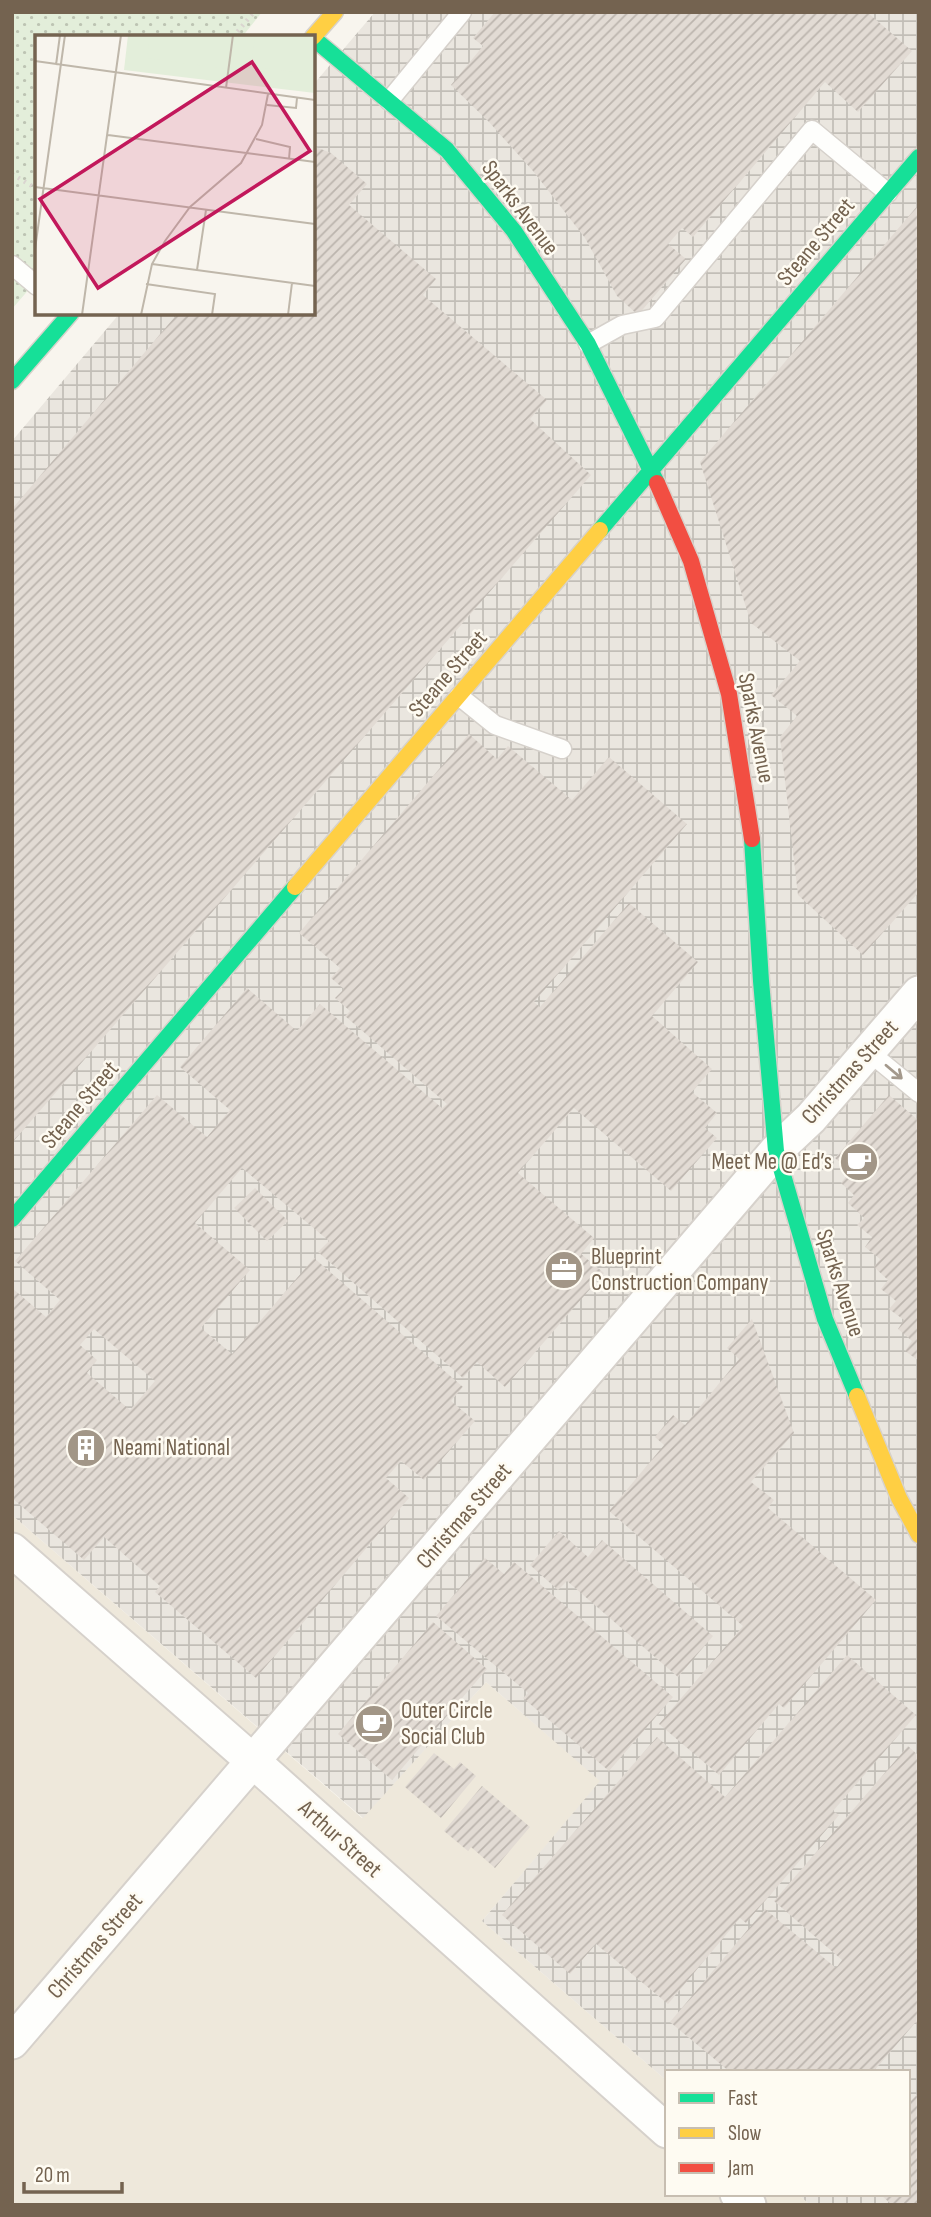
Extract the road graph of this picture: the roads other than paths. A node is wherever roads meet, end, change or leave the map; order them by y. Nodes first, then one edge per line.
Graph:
1 (335, 12) edge
2 (462, 12) edge
3 (315, 36) edge
4 (315, 40) edge
5 (389, 101) junction
6 (919, 157) edge
7 (888, 193) junction
8 (12, 265) edge
9 (35, 284) edge
10 (69, 315) edge
11 (588, 344) junction
12 (12, 381) edge
13 (652, 470) junction
14 (459, 696) junction
15 (562, 749) dead end
16 (919, 993) edge
17 (869, 1052) junction
18 (919, 1093) edge
19 (776, 1151) junction
20 (12, 1219) edge
21 (919, 1535) edge
22 (12, 1550) edge
23 (254, 1762) junction
24 (12, 2042) edge
25 (665, 2129) edge

1 - 3 street
2 - 5 lane
4 - 5 street, Sparks Avenue
5 - 11 street, Sparks Avenue
6 - 7 street, Steane Street
7 - 11 lane
7 - 13 street, Steane Street
8 - 9 lane
10 - 12 street
11 - 13 street, Sparks Avenue
13 - 14 street, Steane Street
13 - 19 street, Sparks Avenue
14 - 15 lane
14 - 20 street, Steane Street
16 - 17 street, Christmas Street
17 -> 18 lane
17 - 19 street, Christmas Street
19 - 21 street, Sparks Avenue
19 - 23 street, Christmas Street
22 - 23 street, Arthur Street
23 - 24 street, Christmas Street
23 - 25 street, Arthur Street

